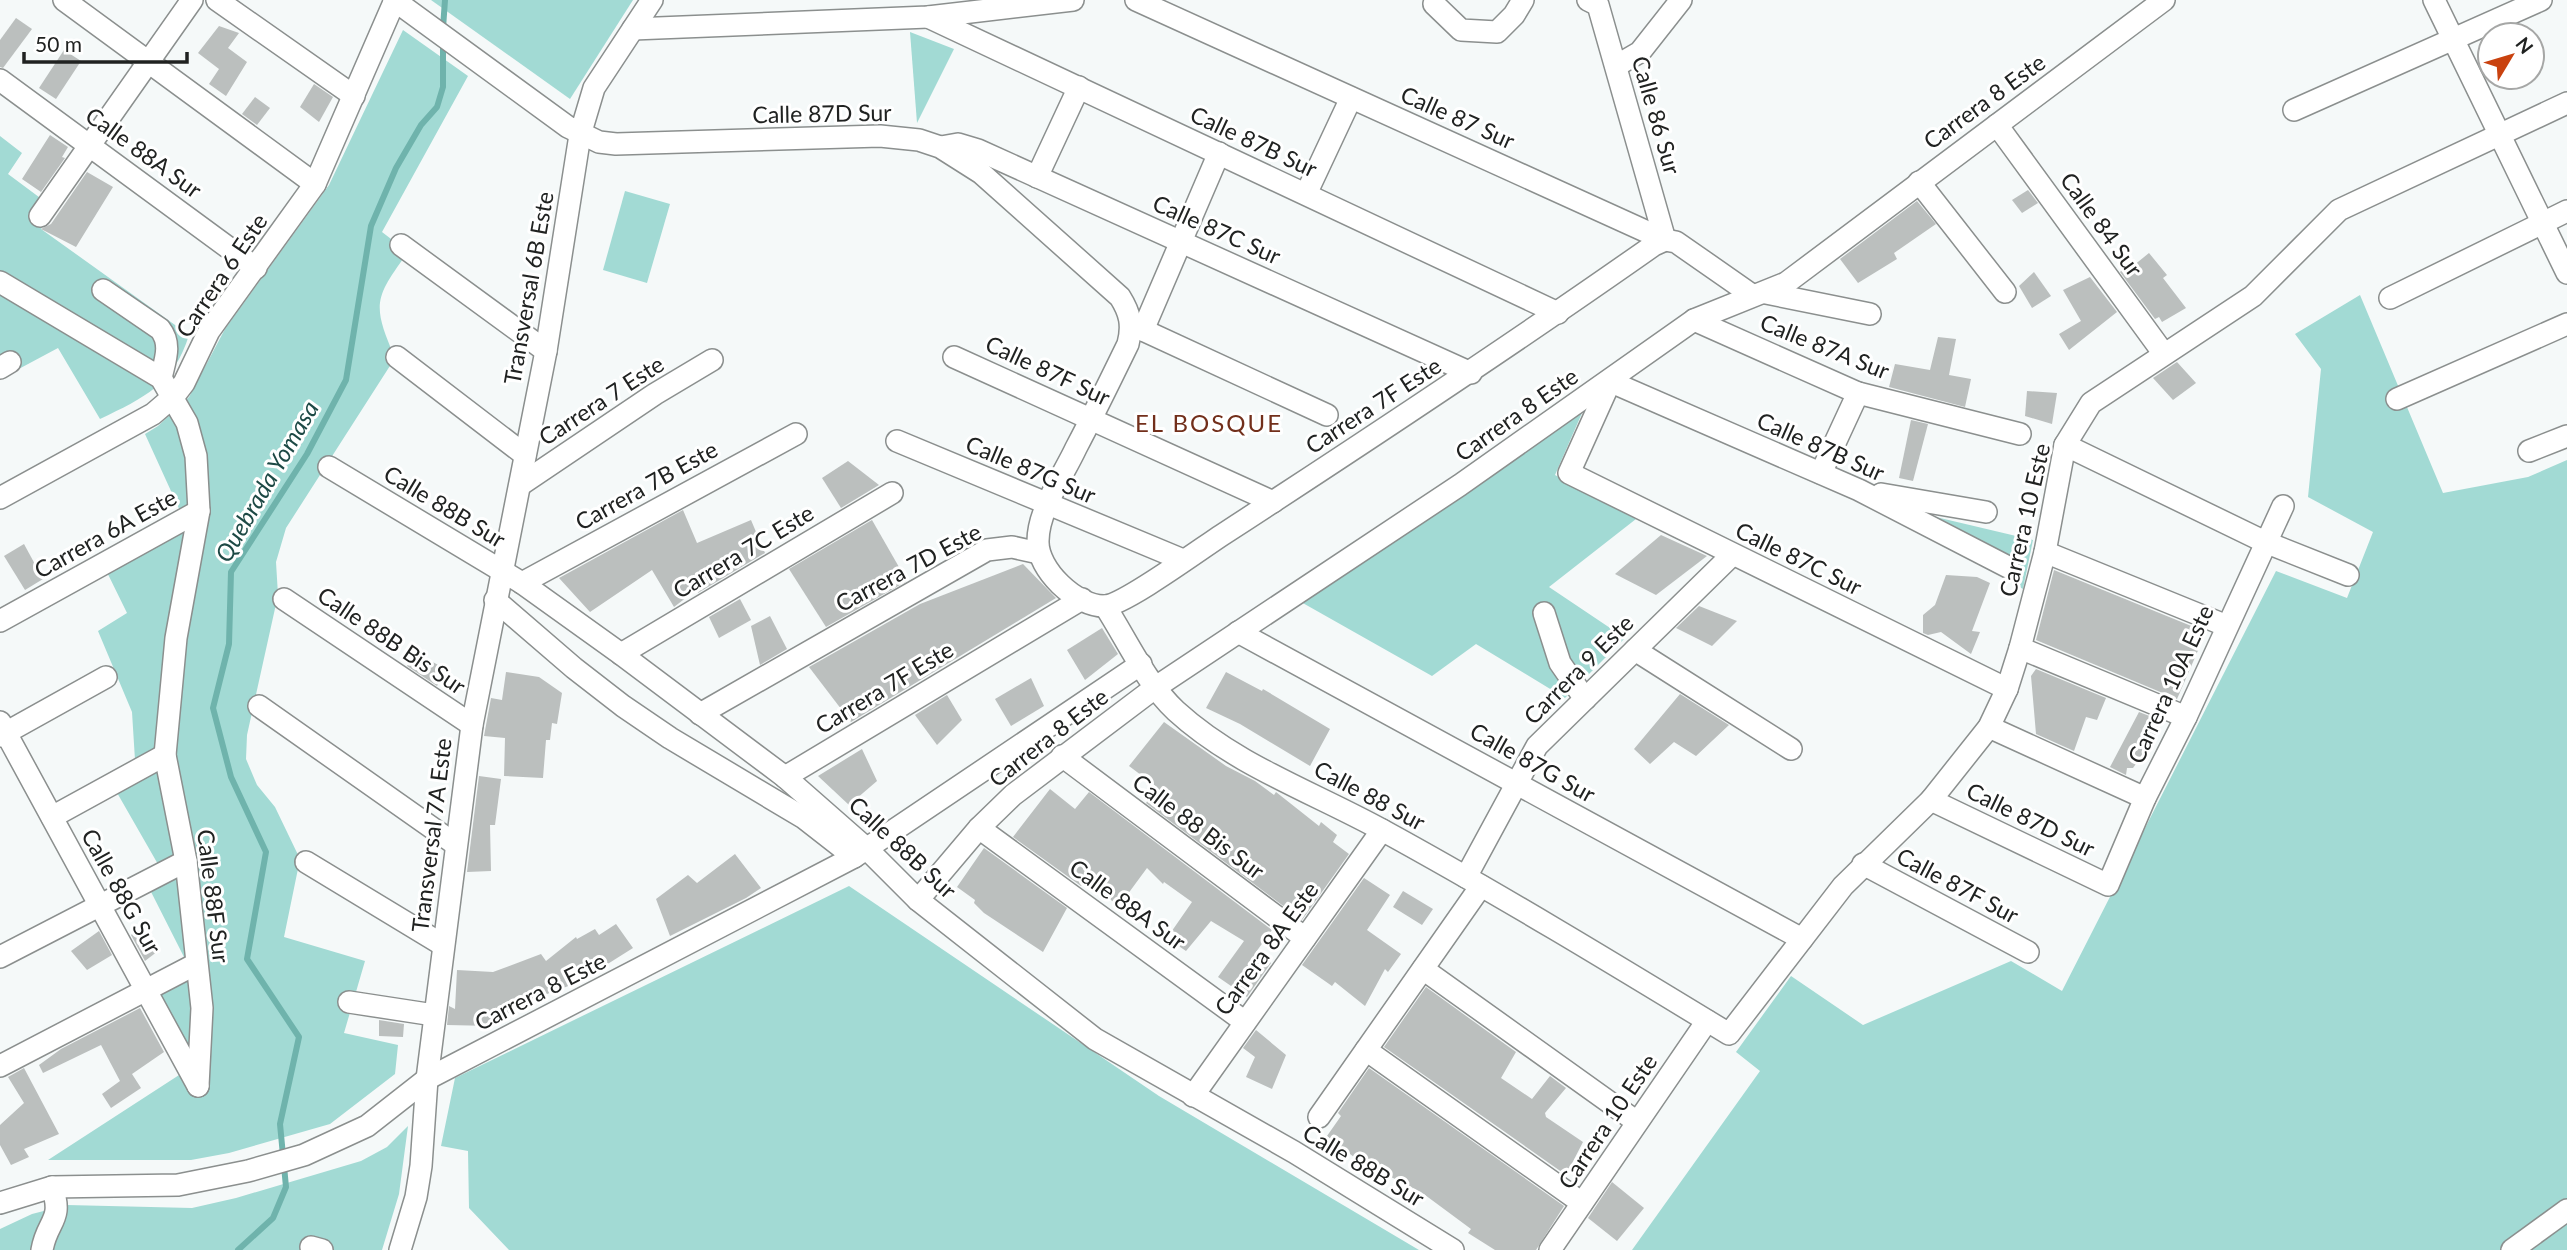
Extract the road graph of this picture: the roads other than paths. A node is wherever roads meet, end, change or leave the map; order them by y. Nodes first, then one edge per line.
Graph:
1 (64, 0) edge
2 (192, 0) edge
3 (217, 0) edge
4 (395, 0) edge
5 (652, 0) edge
6 (1073, 0) edge
7 (1136, 0) edge
8 (1523, 0) edge
9 (1681, 0) edge
10 (2164, 0) edge
11 (2434, 0) edge
12 (2540, 0) edge
13 (1593, 2) edge
14 (1434, 4) dead end
15 (928, 17) junction
16 (633, 29) junction
17 (2453, 39) junction
18 (149, 62) junction
19 (1616, 66) junction
20 (0, 79) edge
21 (1079, 87) junction
22 (354, 96) junction
23 (1351, 98) junction
24 (2567, 103) edge
25 (2294, 110) dead end
26 (1997, 125) junction
27 (580, 135) junction
28 (2500, 135) junction
29 (91, 146) junction
30 (940, 147) junction
31 (1219, 153) junction
32 (1037, 177) junction
33 (1919, 182) junction
34 (315, 184) junction
35 (1306, 194) junction
36 (2567, 211) edge
37 (40, 216) dead end
38 (2543, 223) junction
39 (1665, 240) junction
40 (1181, 242) junction
41 (401, 245) dead end
42 (256, 268) junction
43 (2567, 273) edge
44 (0, 282) edge
45 (103, 290) dead end
46 (2005, 292) dead end
47 (1759, 294) junction
48 (2390, 298) dead end
49 (1558, 313) junction
50 (1870, 314) dead end
51 (1695, 320) junction
52 (2567, 324) edge
53 (1137, 328) junction
54 (546, 351) junction
55 (2164, 354) junction
56 (954, 356) dead end
57 (397, 358) dead end
58 (712, 360) dead end
59 (1471, 373) junction
60 (161, 378) junction
61 (1609, 382) junction
62 (1858, 393) junction
63 (174, 396) junction
64 (2398, 399) dead end
65 (1327, 415) dead end
66 (1091, 419) junction
67 (2020, 433) dead end
68 (796, 434) dead end
69 (2567, 436) edge
70 (897, 441) dead end
71 (2065, 445) junction
72 (2529, 451) dead end
73 (525, 455) junction
74 (328, 467) dead end
75 (1821, 473) junction
76 (520, 485) junction
77 (1858, 490) junction
78 (892, 493) dead end
79 (0, 498) edge
80 (1273, 502) junction
81 (1048, 504) junction
82 (2283, 506) dead end
83 (199, 511) junction
84 (1986, 512) dead end
85 (2264, 542) junction
86 (2045, 552) junction
87 (1039, 553) junction
88 (1732, 555) junction
89 (1183, 560) junction
90 (2008, 567) dead end
91 (501, 570) junction
92 (2348, 575) dead end
93 (522, 583) junction
94 (284, 599) dead end
95 (1082, 599) junction
96 (495, 600) junction
97 (1105, 606) junction
98 (1544, 613) dead end
99 (0, 621) edge
100 (2227, 626) junction
101 (1238, 632) junction
102 (2020, 648) junction
103 (1635, 650) junction
104 (621, 654) junction
105 (1141, 664) junction
106 (106, 677) dead end
107 (1156, 687) junction
108 (2007, 689) junction
109 (1585, 699) junction
110 (259, 706) dead end
111 (700, 714) junction
112 (2186, 717) junction
113 (471, 724) junction
114 (1989, 727) junction
115 (2, 730) edge
116 (1791, 749) dead end
117 (165, 755) junction
118 (1062, 756) junction
119 (785, 777) junction
120 (1517, 784) junction
121 (2145, 798) junction
122 (1931, 800) junction
123 (52, 817) junction
124 (979, 828) junction
125 (1382, 830) junction
126 (455, 844) junction
127 (860, 853) junction
128 (186, 861) junction
129 (306, 863) dead end
130 (1863, 864) junction
131 (1474, 881) junction
132 (2108, 885) joint
133 (918, 900) junction
134 (100, 907) junction
135 (1306, 938) junction
136 (1802, 939) junction
137 (443, 944) junction
138 (2028, 952) dead end
139 (0, 957) edge
140 (196, 964) junction
141 (1423, 969) junction
142 (147, 992) junction
143 (349, 1002) dead end
144 (434, 1016) junction
145 (1707, 1021) junction
146 (1245, 1022) junction
147 (1728, 1034) joint
148 (1366, 1050) junction
149 (0, 1066) edge
150 (427, 1079) junction
151 (198, 1086) joint
152 (1193, 1096) junction
153 (1319, 1117) dead end
154 (1637, 1122) junction
155 (52, 1187) junction
156 (0, 1203) edge
157 (1582, 1203) junction
158 (2567, 1210) edge
159 (42, 1250) edge
160 (400, 1250) edge
161 (1453, 1250) edge
162 (1550, 1250) edge
163 (2512, 1250) edge

1 - 18 street
2 - 18 street
3 - 22 street
4 - 22 street, Carrera 6 Este
4 - 27 street, Calle 87D Sur
5 - 16 street, Transversal 6B Este
6 - 15 street
7 - 23 street, Calle 87 Sur
8 - 14 street
9 - 19 street
10 - 26 street, Carrera 8 Este
11 - 17 street
12 - 17 street
13 - 19 street, Calle 86 Sur
15 - 16 street
15 - 21 street, Calle 87B Sur
16 - 27 street, Transversal 6B Este
17 - 25 street
17 - 28 street
18 - 29 street
18 - 34 street
19 - 39 street, Calle 86 Sur
20 - 29 street, Calle 88A Sur
21 - 31 street, Calle 87B Sur
21 - 32 street
22 - 34 street, Carrera 6 Este
23 - 35 street
23 - 39 street, Calle 87 Sur
24 - 28 street, Carrera 10 Este
26 - 33 street, Carrera 8 Este
26 - 55 street, Calle 84 Sur
27 - 30 street, Calle 87D Sur
27 - 54 street, Transversal 6B Este
28 - 38 street
28 - 55 street, Carrera 10 Este
29 - 37 street
29 - 42 street, Calle 88A Sur
30 - 32 street, Calle 87C Sur
30 - 53 street, Calle 87D Sur
31 - 35 street, Calle 87B Sur
31 - 40 street
32 - 40 street, Calle 87C Sur
33 - 46 street
33 - 47 street, Carrera 8 Este
34 - 42 street, Carrera 6 Este
35 - 49 street, Calle 87B Sur
36 - 38 street
38 - 43 street
38 - 48 street
39 - 47 street, Calle 87 Sur
39 - 49 street, Carrera 7F Este
40 - 53 street
40 - 59 street, Calle 87C Sur
41 - 54 street
42 - 63 street, Carrera 6 Este
44 - 60 street
45 - 60 street
47 - 50 street, Calle 87 Sur
47 - 51 street, Carrera 8 Este
49 - 59 street, Carrera 7F Este
51 - 61 street, Carrera 8 Este
51 - 62 street, Calle 87A Sur
52 - 64 street
53 - 65 street
53 - 66 street
54 - 73 street, Transversal 6B Este
55 - 71 street, Carrera 10 Este
56 - 66 street, Calle 87F Sur
57 - 73 street
58 - 76 street, Carrera 7 Este
59 - 80 street, Carrera 7F Este
60 - 63 street
61 - 75 street, Calle 87B Sur
61 - 88 street, Calle 87C Sur
61 - 101 street, Carrera 8 Este
62 - 67 street, Calle 87A Sur
62 - 75 street
63 - 79 street, Carrera 6 Este
63 - 83 street
66 - 80 street, Calle 87F Sur
66 - 81 street
68 - 93 street, Carrera 7B Este
69 - 72 street
70 - 81 street, Calle 87G Sur
71 - 85 street
71 - 86 street, Carrera 10 Este
73 - 76 street, Transversal 6B Este
74 - 91 street, Calle 88B Sur
75 - 77 street, Calle 87B Sur
76 - 91 street, Transversal 6B Este
77 - 84 street
77 - 90 street, Calle 87B Sur
78 - 104 street, Carrera 7C Este
80 - 89 street, Carrera 7F Este
81 - 87 street
81 - 89 street, Calle 87G Sur
82 - 85 street, Carrera 10A Este
83 - 99 street, Carrera 6A Este
83 - 117 street
85 - 92 street
85 - 100 street, Carrera 10A Este
86 - 100 street
86 - 102 street, Carrera 10 Este
87 - 95 street
87 - 111 street, Carrera 7D Este
88 - 103 street, Carrera 9 Este
88 - 108 street, Calle 87C Sur
89 - 97 street, Carrera 7F Este
91 - 93 street, Calle 88B Sur
91 - 96 street, Transversal 6B Este
93 - 104 street, Calle 88B Sur
94 - 113 street, Calle 88B Bis Sur
95 - 97 street
95 - 119 street, Carrera 7F Este
96 - 113 street, Transversal 7A Este
96 - 127 street, Calle 88B Sur
97 - 105 street, Calle 88 Sur
98 - 109 street
100 - 112 street, Carrera 10A Este
101 - 107 street, Carrera 8 Este
101 - 120 street, Calle 87G Sur
102 - 108 street, Carrera 10 Este
102 - 112 street
103 - 109 street, Carrera 9 Este
103 - 116 street
104 - 111 street, Calle 88B Sur
105 - 107 street, Calle 88 Sur
105 - 127 street, Carrera 8 Este
106 - 115 street
107 - 118 street, Carrera 8 Este
107 - 125 street, Calle 88 Sur
108 - 114 street, Carrera 10 Este
109 - 120 street, Carrera 9 Este
110 - 126 street
111 - 119 street, Calle 88B Sur
112 - 121 street, Carrera 10A Este
113 - 126 street, Transversal 7A Este
114 - 121 street
114 - 122 street, Carrera 10 Este
115 - 123 street, Calle 88G Sur
117 - 123 street
117 - 128 street, Calle 88F Sur
118 - 124 street, Carrera 8 Este
118 - 135 street, Calle 88 Bis Sur
119 - 127 street, Calle 88B Sur
120 - 131 street, Carrera 9 Este
120 - 136 street, Calle 87G Sur
121 - 132 street, Carrera 10A Este
122 - 130 street, Carrera 10 Este
122 - 132 street, Calle 87D Sur
123 - 134 street, Calle 88G Sur
124 - 133 street, Carrera 8 Este
124 - 146 street, Calle 88A Sur
125 - 131 street, Calle 88 Sur
125 - 135 street, Carrera 8A Este
126 - 137 street, Transversal 7A Este
127 - 133 street, Calle 88B Sur
127 - 150 street, Carrera 8 Este
128 - 134 street
128 - 140 street, Calle 88F Sur
129 - 137 street
130 - 136 street, Carrera 10 Este
130 - 138 street, Calle 87F Sur
131 - 141 street, Carrera 9 Este
131 - 145 street, Calle 88 Sur
133 - 152 street, Calle 88B Sur
134 - 139 street
134 - 142 street, Calle 88G Sur
135 - 146 street, Carrera 8A Este
136 - 147 street, Carrera 10 Este
137 - 144 street, Transversal 7A Este
140 - 142 street
140 - 151 street, Calle 88F Sur
141 - 148 street, Carrera 9 Este
141 - 154 street
142 - 149 street
142 - 151 street, Calle 88G Sur
143 - 144 street
144 - 150 street, Transversal 7A Este
145 - 147 street, Calle 88 Sur
145 - 154 street, Carrera 10 Este
146 - 152 street, Carrera 8A Este
148 - 153 street, Carrera 9 Este
148 - 157 street
150 - 155 street, Carrera 8 Este
150 - 160 street, Transversal 7A Este
152 - 161 street, Calle 88B Sur
154 - 157 street, Carrera 10 Este
155 - 156 street, Carrera 8 Este
155 - 159 street
157 - 162 street, Carrera 10 Este
158 - 163 street

